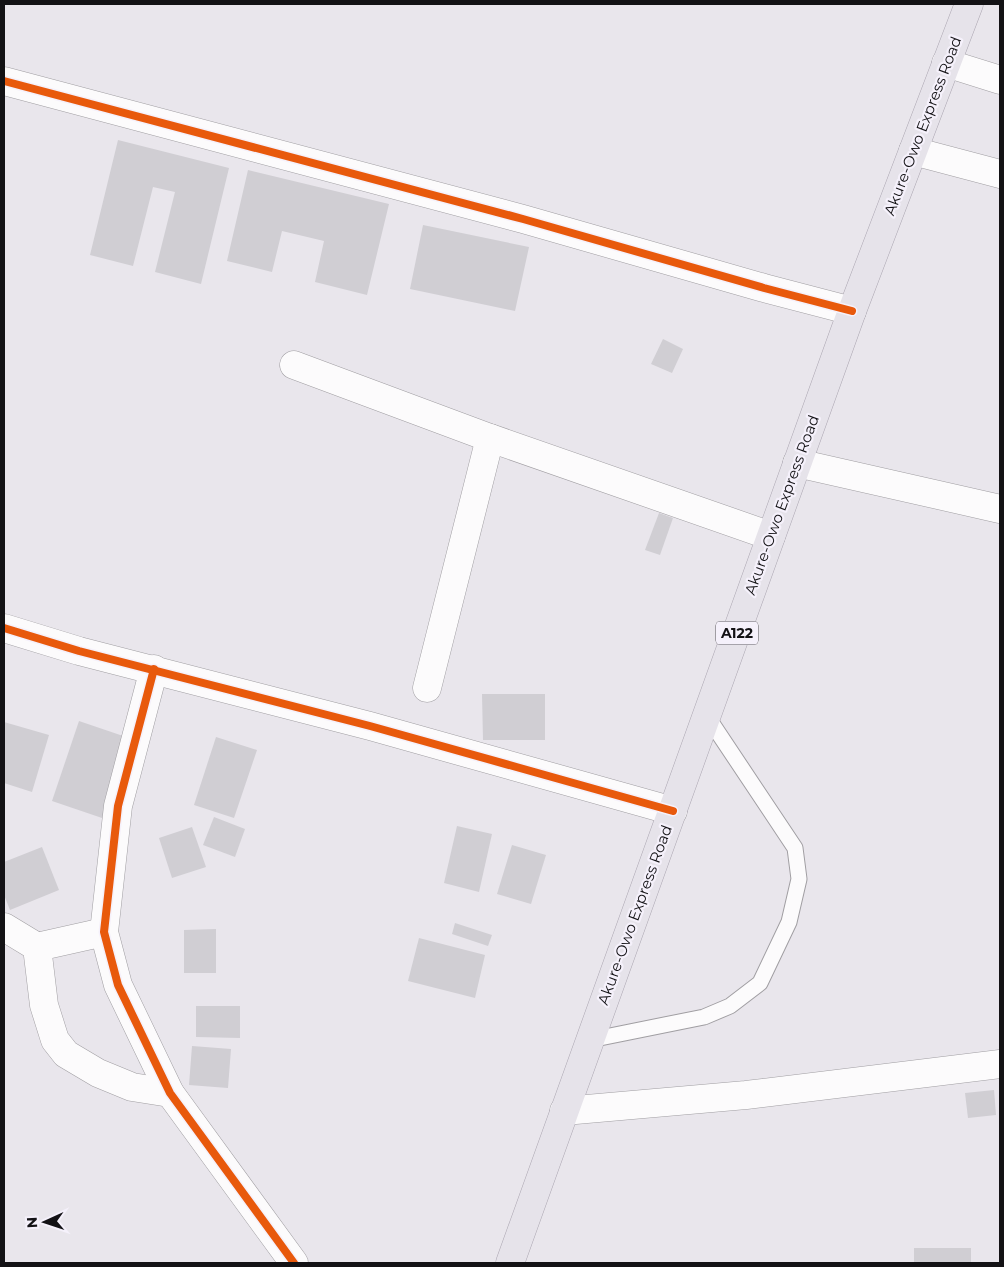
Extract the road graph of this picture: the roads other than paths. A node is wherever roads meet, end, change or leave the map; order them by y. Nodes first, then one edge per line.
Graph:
1 (969, 4) edge
2 (946, 63) junction
3 (1000, 80) edge
4 (4, 81) edge
5 (913, 151) junction
6 (1000, 174) edge
7 (852, 311) junction
8 (294, 365) dead end
9 (490, 438) junction
10 (797, 463) junction
11 (1000, 509) edge
12 (771, 536) junction
13 (4, 628) edge
14 (154, 669) junction
15 (427, 688) dead end
16 (707, 716) junction
17 (673, 811) junction
18 (4, 927) edge
19 (104, 932) junction
20 (37, 947) junction
21 (590, 1040) junction
22 (1000, 1064) edge
23 (170, 1093) junction
24 (564, 1111) junction
25 (294, 1263) edge
26 (510, 1263) edge

1 - 2 highway, Akure-Owo Express Road / A122
2 - 3 street
2 - 5 highway, Akure-Owo Express Road / A122
4 - 7 street
5 - 6 street
5 - 7 highway, Akure-Owo Express Road / A122
7 - 10 highway, Akure-Owo Express Road / A122
8 - 9 street
9 - 12 street
9 - 15 street
10 - 11 street
10 - 12 highway, Akure-Owo Express Road / A122
12 - 16 highway, Akure-Owo Express Road / A122
13 - 14 street
14 - 17 street
14 - 19 street
16 - 17 highway, Akure-Owo Express Road / A122
16 - 21 lane
17 - 21 highway, Akure-Owo Express Road / A122
18 - 20 street
19 - 20 street
19 - 23 street
20 - 23 street
21 - 24 highway, Akure-Owo Express Road / A122
22 - 24 street
23 - 25 street
24 - 26 highway, Akure-Owo Express Road / A122

